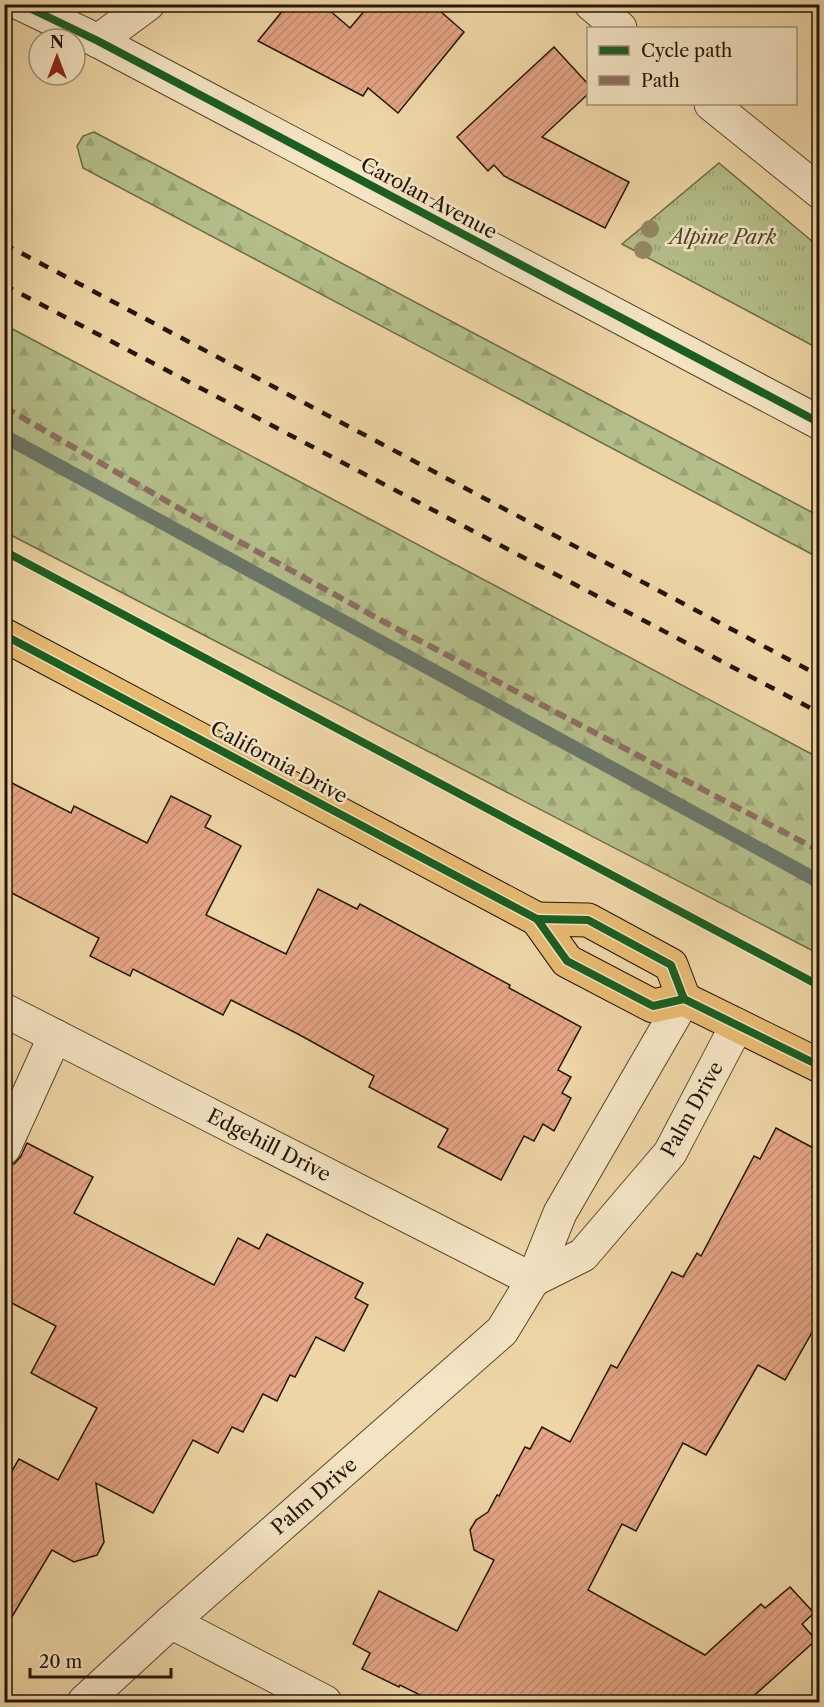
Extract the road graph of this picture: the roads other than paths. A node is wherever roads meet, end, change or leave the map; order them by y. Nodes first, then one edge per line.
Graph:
1 (21, 4) edge
2 (148, 4) edge
3 (591, 4) edge
4 (619, 27) edge
5 (98, 41) junction
6 (712, 105) edge
7 (819, 192) edge
8 (819, 423) edge
9 (4, 635) edge
10 (537, 919) junction
11 (684, 999) junction
12 (4, 1010) edge
13 (737, 1025) junction
14 (55, 1036) junction
15 (819, 1066) edge
16 (4, 1148) edge
17 (533, 1281) junction
18 (171, 1622) junction
19 (84, 1702) edge
20 (326, 1702) edge

1 - 5 street, Carolan Avenue
2 - 5 street
3 - 4 street
5 - 8 street, Carolan Avenue
6 - 7 street
9 - 10 main road, California Drive
10 - 11 main road, California Drive
10 - 11 main road, California Drive
11 - 13 main road
11 - 17 street, Palm Drive
12 - 14 street, Edgehill Drive
13 - 15 main road
13 - 17 street, Palm Drive
14 - 16 street
14 - 17 street, Edgehill Drive
17 - 18 street, Palm Drive
18 - 19 street, Palm Drive
18 - 20 street

